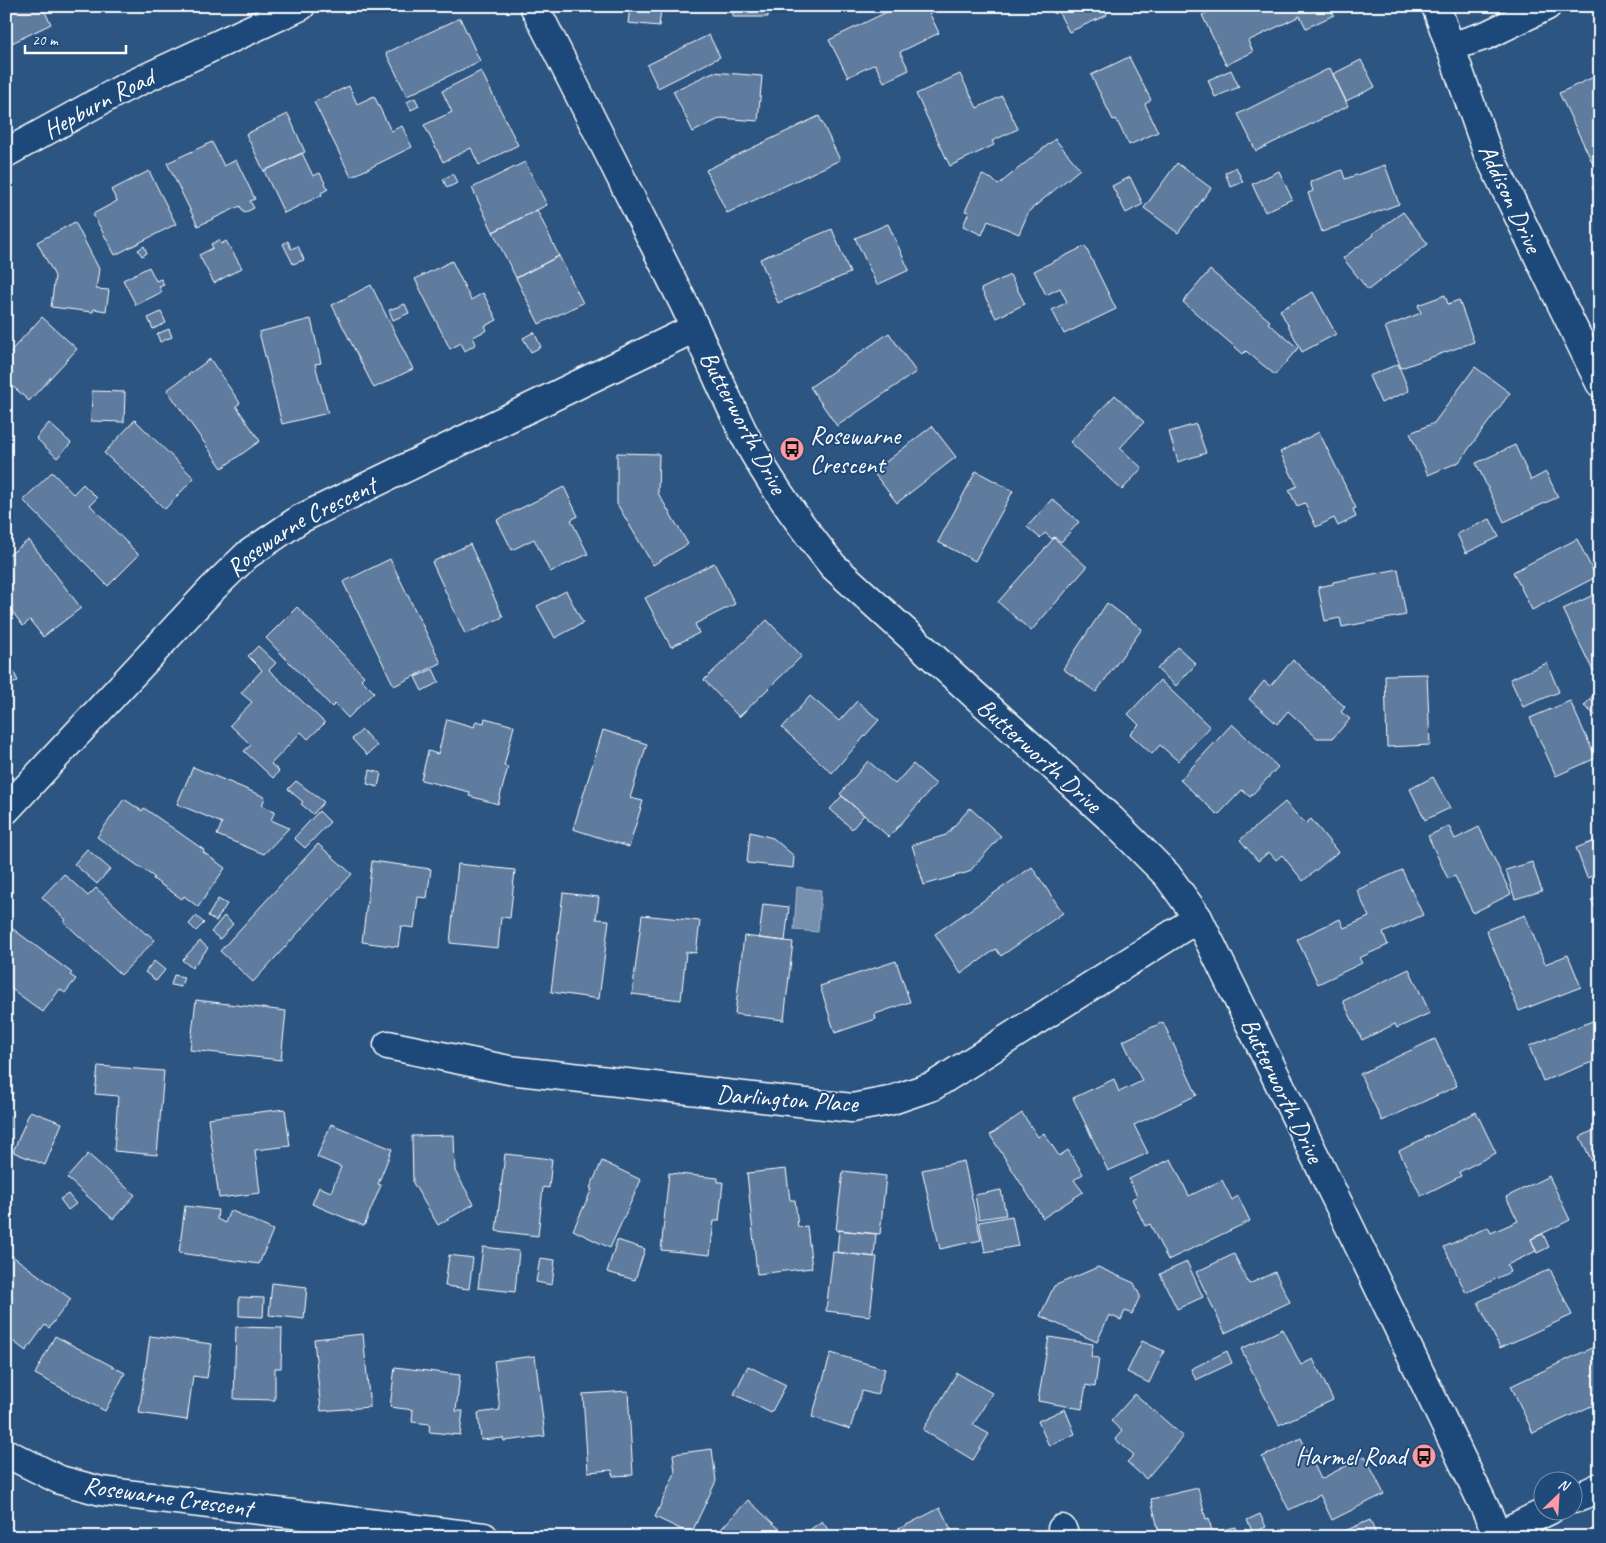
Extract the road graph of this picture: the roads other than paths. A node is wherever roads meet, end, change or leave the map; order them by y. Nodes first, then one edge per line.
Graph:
1 (301, 6) edge
2 (534, 6) edge
3 (1436, 6) edge
4 (1547, 6) edge
5 (1450, 47) junction
6 (6, 153) edge
7 (695, 328) junction
8 (1600, 383) edge
9 (6, 810) edge
10 (1198, 918) junction
11 (388, 1045) dead end
12 (6, 1453) edge
13 (1600, 1487) edge
14 (1584, 1495) edge
15 (1534, 1518) edge
16 (1498, 1536) edge
17 (484, 1537) edge

1 - 6 street, Hepburn Road
2 - 7 street, Butterworth Drive
3 - 5 street, Addison Drive
4 - 5 street
5 - 8 street, Addison Drive
7 - 9 street, Rosewarne Crescent
7 - 10 street, Butterworth Drive
10 - 11 street, Darlington Place
10 - 16 street, Butterworth Drive
12 - 17 street, Rosewarne Crescent
13 - 14 street
15 - 16 street

